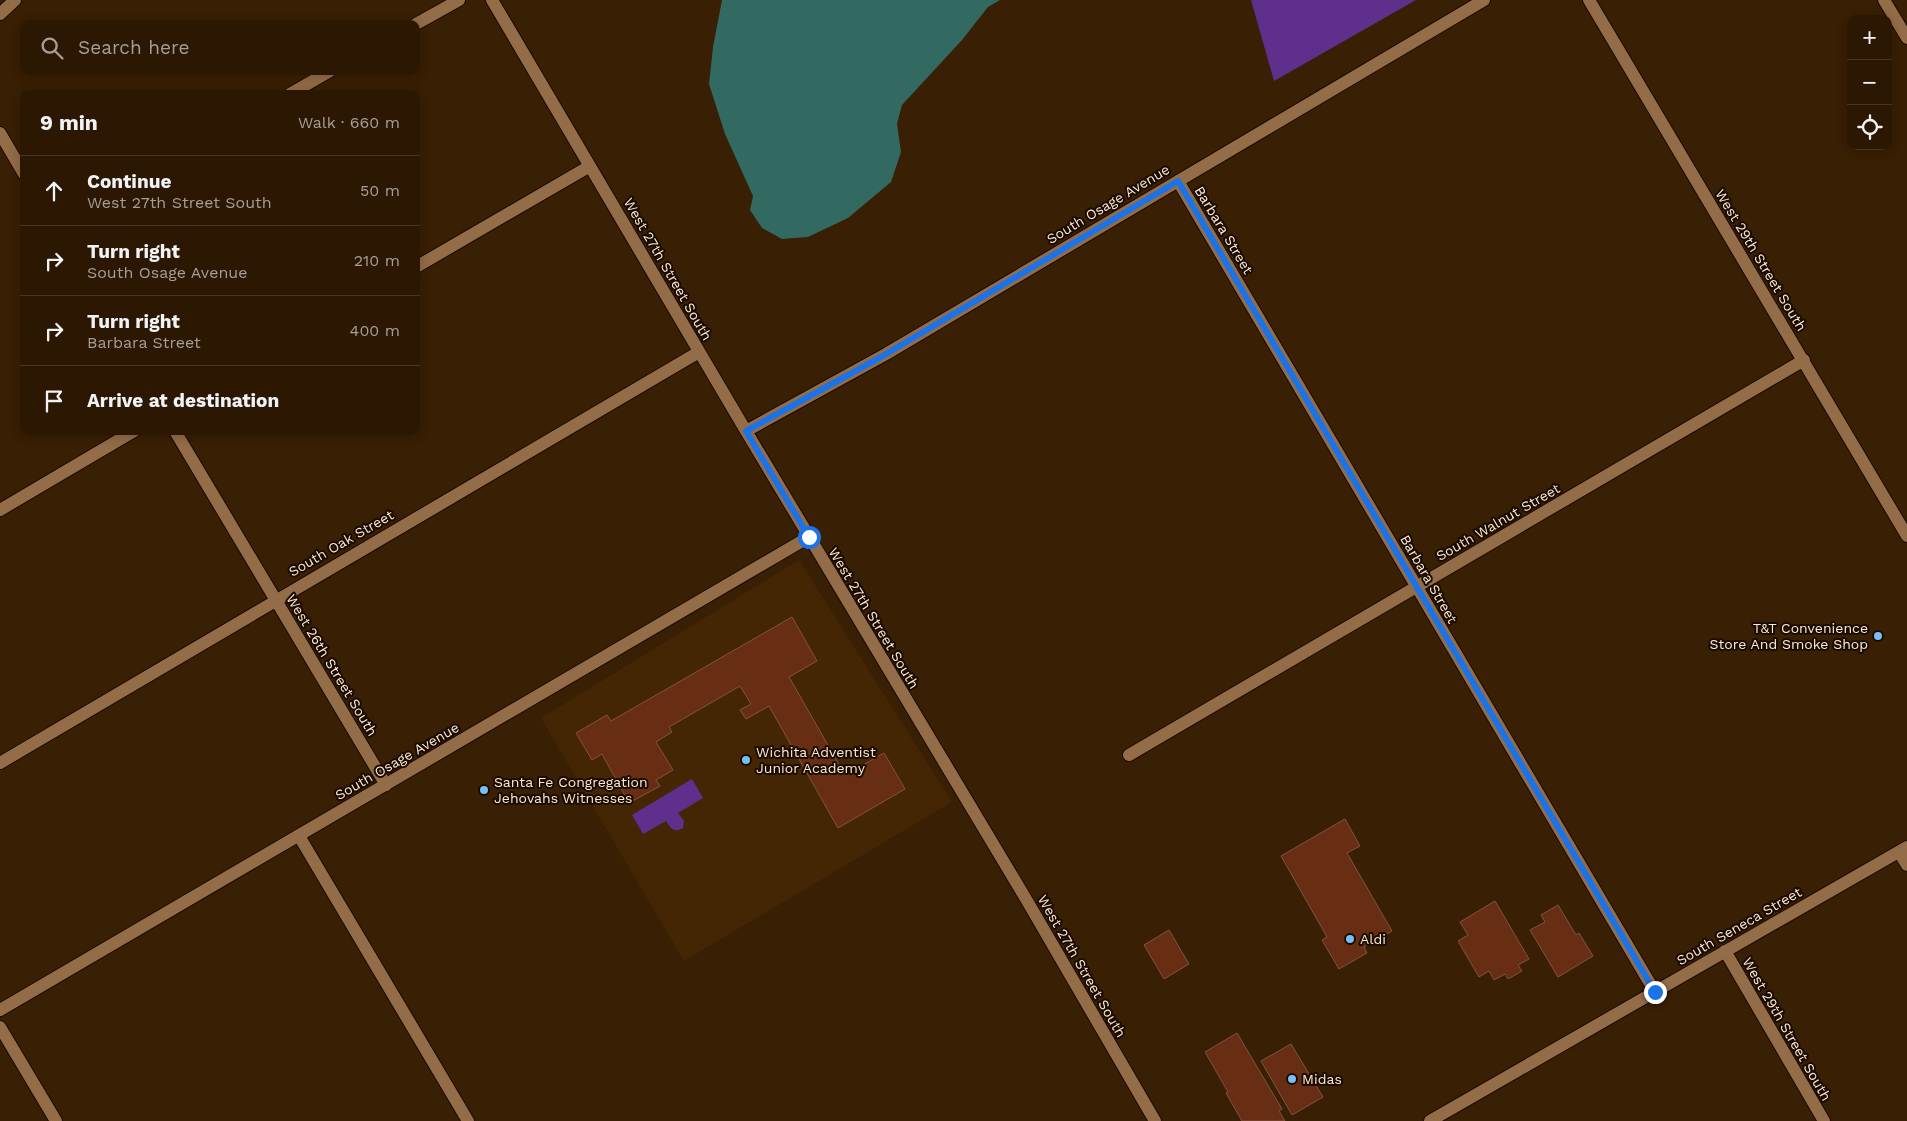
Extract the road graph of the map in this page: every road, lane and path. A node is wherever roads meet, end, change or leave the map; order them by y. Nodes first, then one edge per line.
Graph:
1 (15, 0) edge
2 (459, 0) edge
3 (492, 0) edge
4 (1484, 0) edge
5 (1589, 0) edge
6 (1884, 0) edge
7 (0, 14) edge
8 (420, 22) edge
9 (1907, 38) edge
10 (323, 75) edge
11 (297, 90) edge
12 (0, 134) edge
13 (590, 166) junction
14 (20, 167) edge
15 (1178, 181) junction
16 (420, 265) edge
17 (699, 352) junction
18 (1804, 360) junction
19 (746, 431) junction
20 (127, 435) edge
21 (177, 435) edge
22 (0, 510) edge
23 (1902, 517) edge
24 (1907, 536) edge
25 (809, 537) junction
26 (1417, 587) junction
27 (275, 599) junction
28 (1129, 755) dead end
29 (0, 763) edge
30 (386, 785) junction
31 (299, 836) junction
32 (1903, 849) edge
33 (1907, 865) edge
34 (1725, 951) junction
35 (1655, 992) junction
36 (0, 1010) edge
37 (0, 1027) edge
38 (1433, 1120) edge
39 (56, 1121) edge
40 (468, 1121) edge
41 (1155, 1121) edge
42 (1824, 1121) edge

1 - 7 street
2 - 8 street
3 - 13 street, West 27th Street South
4 - 15 street, South Osage Avenue
5 - 18 street, West 29th Street South
6 - 9 street
10 - 11 street
12 - 14 street
13 - 16 street
13 - 17 street, West 27th Street South
15 - 19 street, South Osage Avenue
15 - 26 street, Barbara Street
17 - 19 street, West 27th Street South
17 - 27 street, South Oak Street
18 - 23 street, West 29th Street South
18 - 26 street, South Walnut Street
19 - 25 street, West 27th Street South
20 - 22 street
21 - 27 street, West 26th Street South
23 - 24 street, West 29th Street South
25 - 30 street, South Osage Avenue
25 - 41 street, West 27th Street South
26 - 28 street, South Walnut Street
26 - 35 street, Barbara Street
27 - 29 street, South Oak Street
27 - 30 street, West 26th Street South
30 - 31 street, South Osage Avenue
31 - 36 street, South Osage Avenue
31 - 40 street
32 - 33 street
32 - 34 street, South Seneca Street
34 - 35 street, South Seneca Street
34 - 42 street, West 29th Street South
35 - 38 street, South Seneca Street
37 - 39 street

